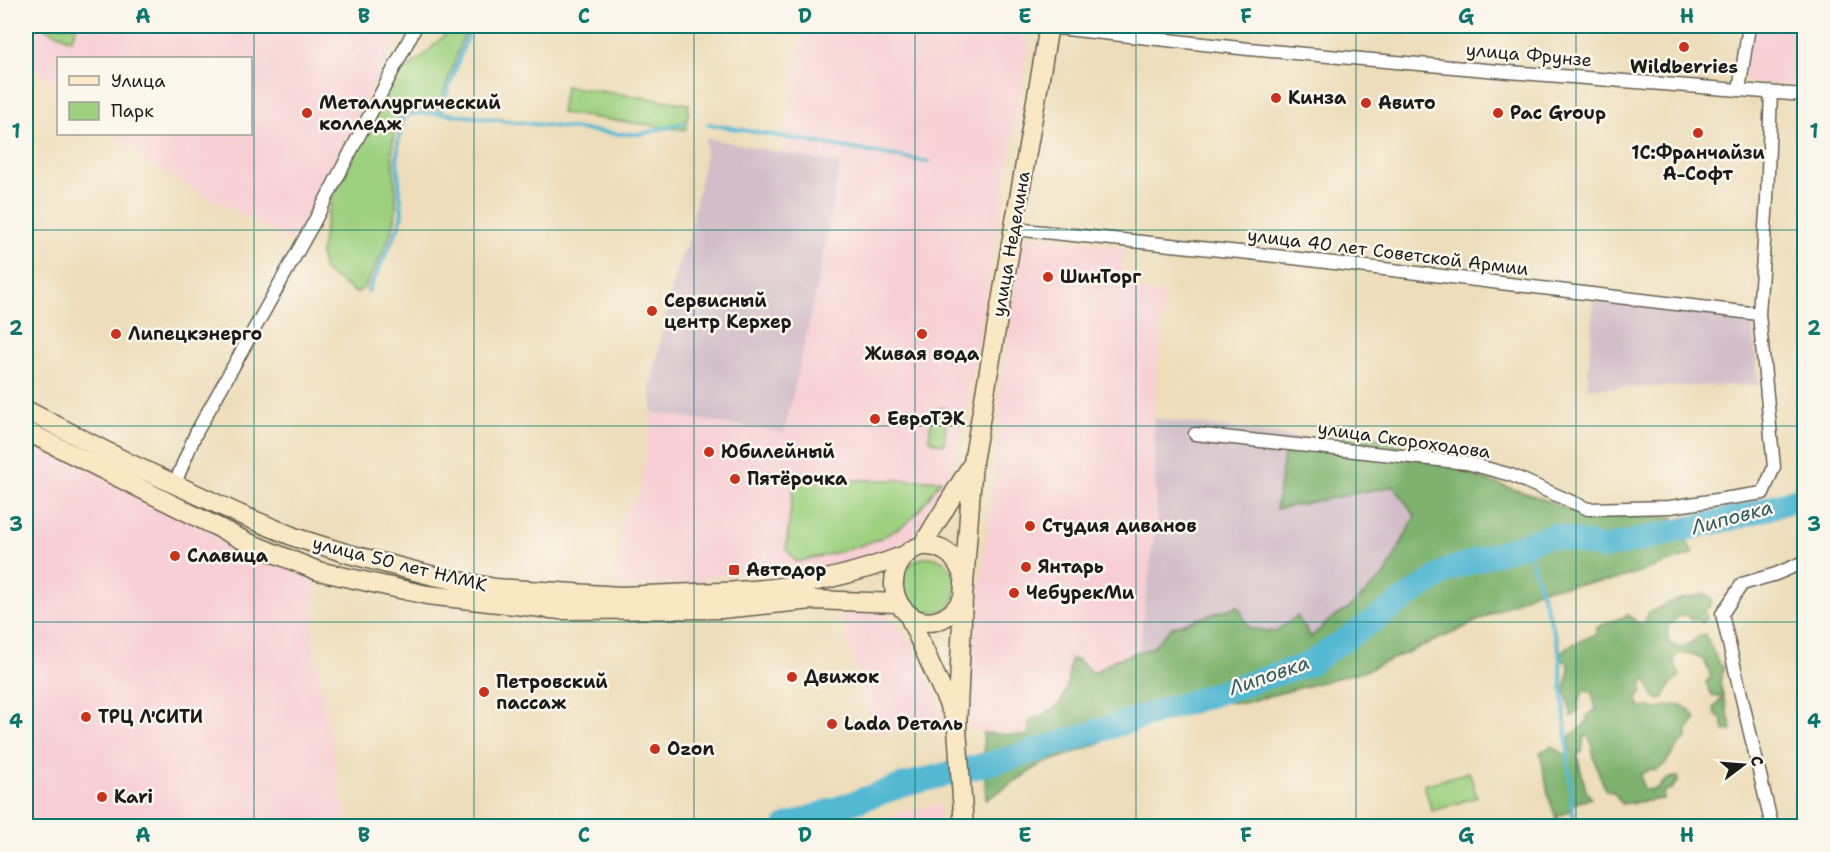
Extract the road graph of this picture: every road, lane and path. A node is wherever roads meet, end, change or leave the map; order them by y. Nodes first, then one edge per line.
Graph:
1 (416, 26) edge
2 (1000, 26) edge
3 (1048, 26) edge
4 (1749, 26) edge
5 (1739, 90) junction
6 (1771, 92) junction
7 (1804, 95) edge
8 (1014, 229) junction
9 (1759, 314) junction
10 (26, 410) edge
11 (26, 431) edge
12 (1195, 434) dead end
13 (974, 462) junction
14 (175, 483) junction
15 (922, 546) junction
16 (905, 555) junction
17 (1804, 562) edge
18 (965, 578) junction
19 (963, 598) junction
20 (903, 608) junction
21 (958, 727) junction
22 (964, 826) edge
23 (1772, 826) edge

1 - 14 street
2 - 3 street, улица Фрунзе
3 - 5 street, улица Фрунзе
3 - 8 main road, улица Неделина
4 - 5 street
5 - 6 street, улица Фрунзе
6 - 7 street, улица Фрунзе
6 - 9 street
8 - 9 street, улица 40 лет Советской Армии
8 - 13 main road, улица Неделина
9 - 12 street, улица Скороходова
10 - 14 main road, улица 50 лет НЛМК
11 - 20 main road, улица 50 лет НЛМК
13 - 15 main road
13 - 18 main road, улица Неделина
14 - 16 main road, улица 50 лет НЛМК
15 - 16 main road
15 - 18 main road
16 - 20 main road
17 - 23 street
18 - 19 main road
19 - 20 main road
19 - 21 main road
20 - 21 main road
21 - 22 main road

